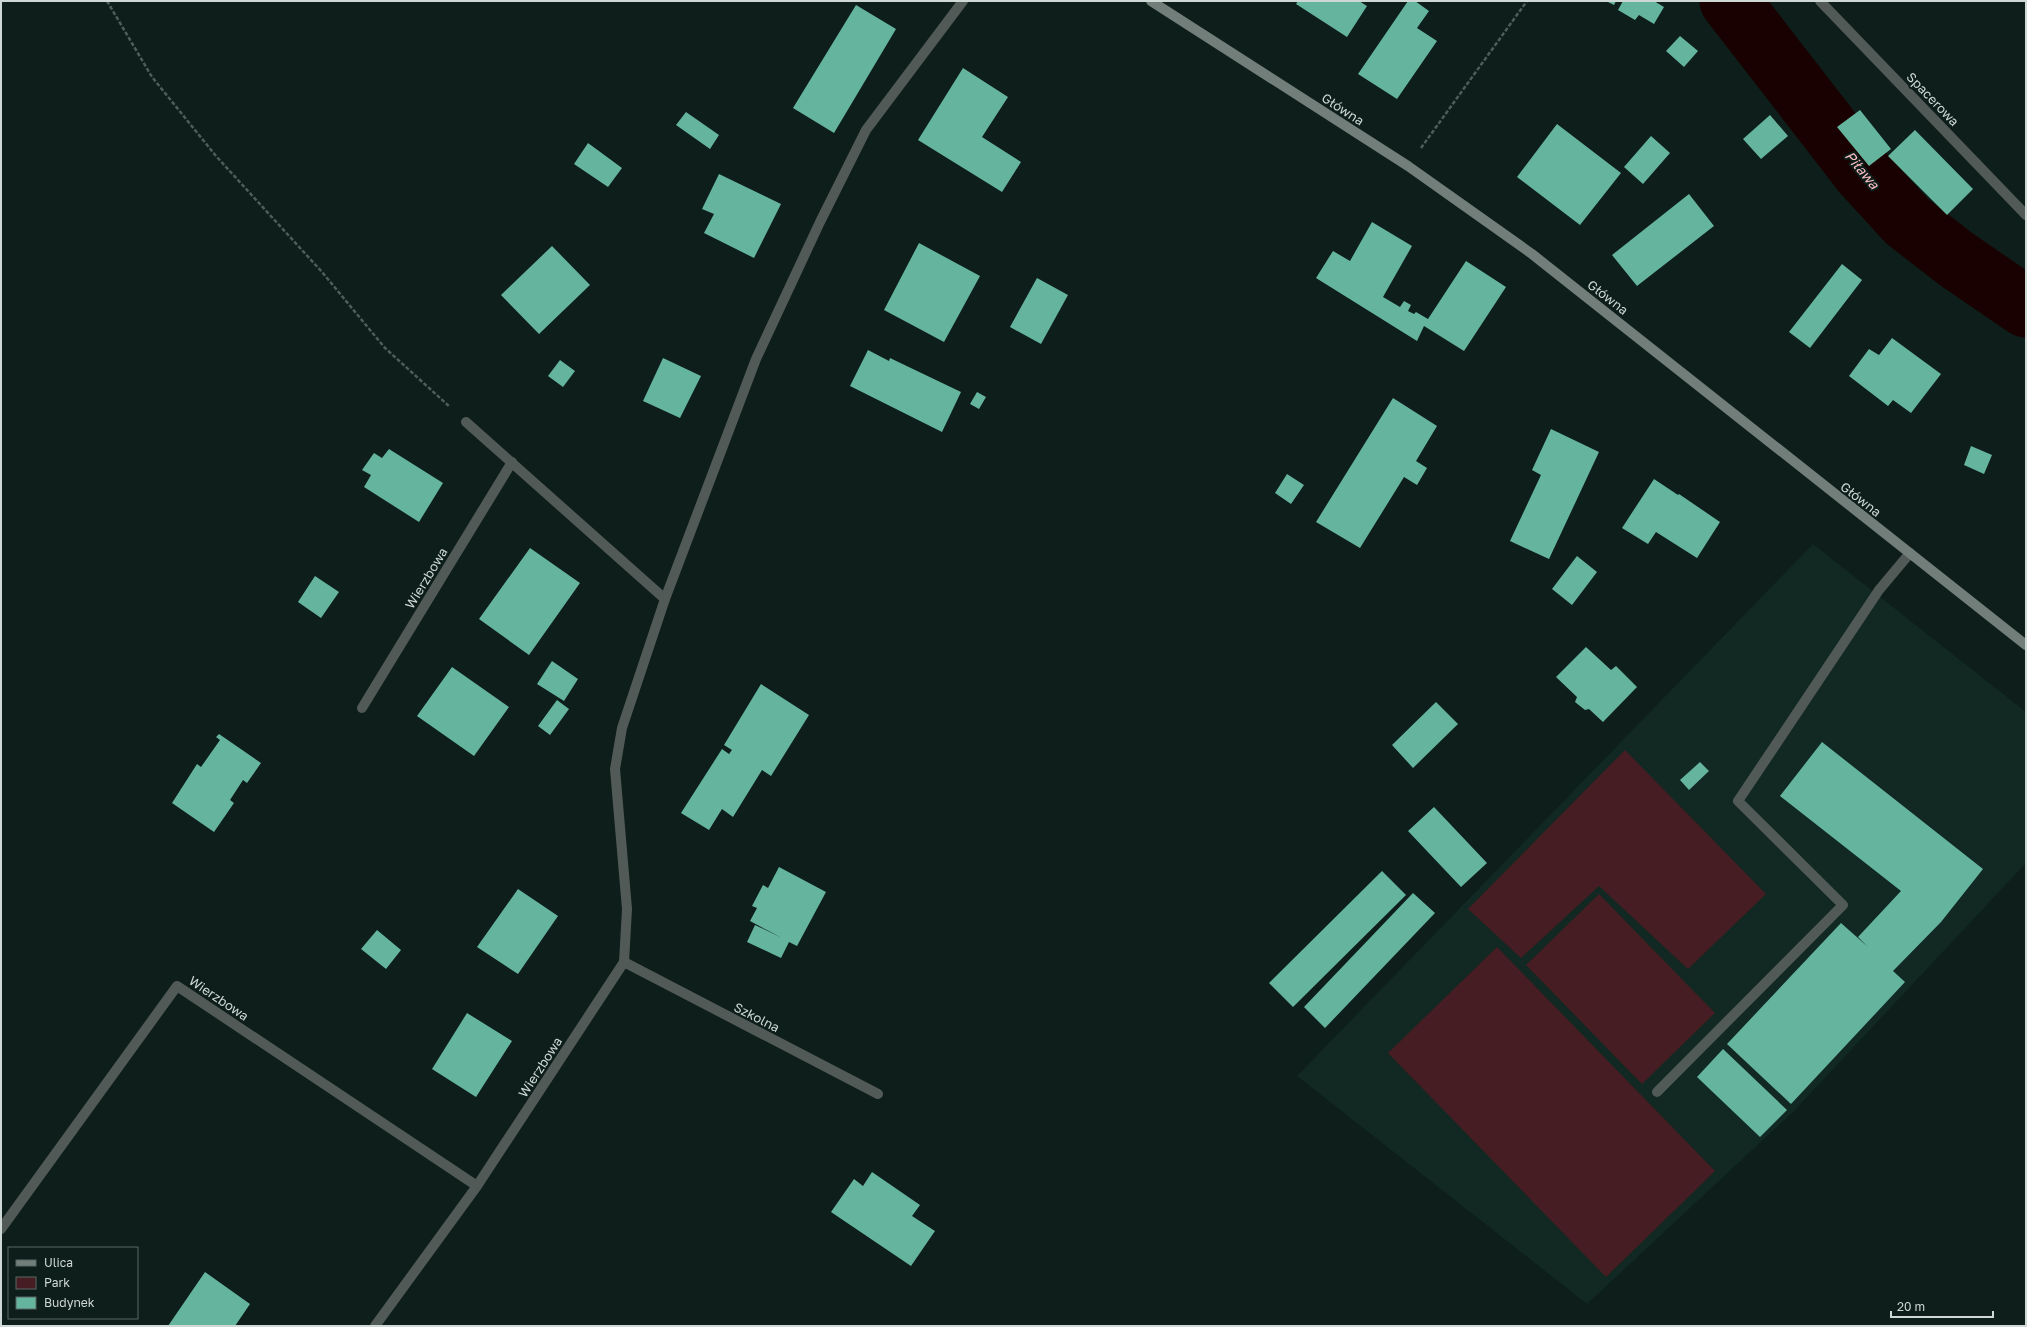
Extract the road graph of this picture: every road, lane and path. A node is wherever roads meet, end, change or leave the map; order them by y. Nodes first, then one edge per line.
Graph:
1 (107, 1) edge
2 (963, 1) edge
3 (1151, 1) edge
4 (1527, 1) edge
5 (1820, 1) edge
6 (1408, 166) junction
7 (2026, 215) edge
8 (466, 422) joint
9 (512, 462) junction
10 (1910, 553) junction
11 (665, 599) junction
12 (2026, 645) edge
13 (362, 708) dead end
14 (624, 962) junction
15 (1657, 1092) dead end
16 (878, 1094) dead end
17 (478, 1186) junction
18 (1, 1229) edge
19 (375, 1326) edge

1 - 8 path
2 - 11 street
3 - 6 main road, Główna
4 - 6 path
5 - 7 street, Spacerowa
6 - 10 main road, Główna
8 - 9 street
9 - 11 street
9 - 13 street, Wierzbowa
10 - 12 main road, Główna
10 - 15 street
11 - 14 street
14 - 16 street, Szkolna
14 - 17 street, Wierzbowa
17 - 18 street, Wierzbowa
17 - 19 street, Wierzbowa

